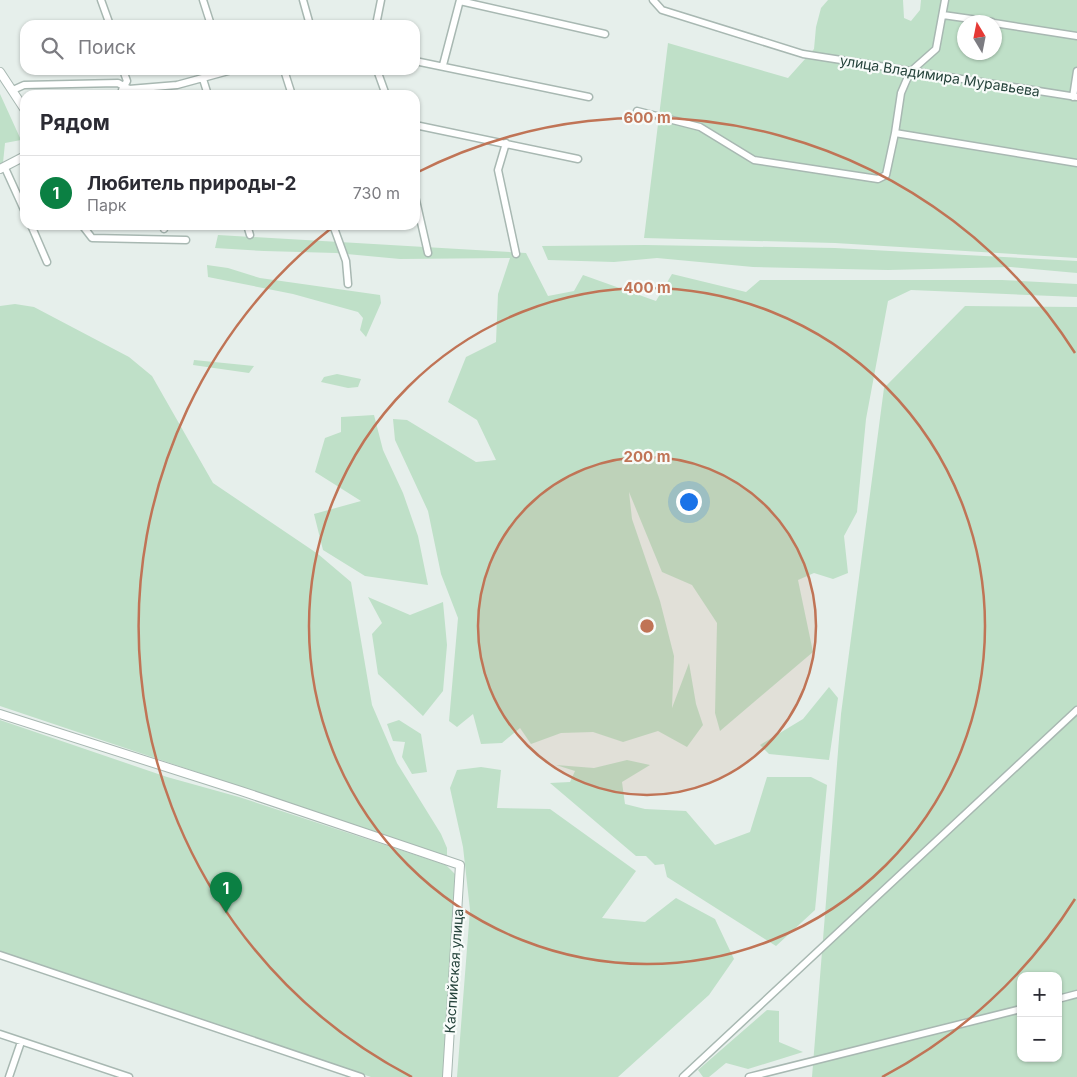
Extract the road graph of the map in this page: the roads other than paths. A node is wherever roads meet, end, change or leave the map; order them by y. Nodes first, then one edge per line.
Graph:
1 (101, 0) edge
2 (203, 0) edge
3 (303, 0) edge
4 (382, 0) edge
5 (653, 0) edge
6 (945, 0) edge
7 (460, 1) edge
8 (943, 15) junction
9 (957, 17) edge
10 (108, 20) edge
11 (210, 20) edge
12 (309, 20) edge
13 (377, 20) edge
14 (1002, 24) edge
15 (605, 34) dead end
16 (1077, 36) edge
17 (420, 62) edge
18 (443, 66) junction
19 (1077, 71) edge
20 (0, 72) edge
21 (910, 72) junction
22 (125, 75) edge
23 (215, 75) edge
24 (286, 75) edge
25 (379, 75) edge
26 (203, 79) junction
27 (124, 86) junction
28 (13, 90) junction
29 (123, 90) edge
30 (206, 90) edge
31 (290, 90) edge
32 (384, 90) edge
33 (589, 97) dead end
34 (1075, 97) edge
35 (20, 102) edge
36 (637, 111) dead end
37 (420, 125) edge
38 (896, 133) junction
39 (506, 143) junction
40 (20, 159) edge
41 (578, 159) dead end
42 (1077, 163) edge
43 (3, 168) edge
44 (20, 202) edge
45 (420, 218) edge
46 (33, 230) edge
47 (86, 230) edge
48 (248, 230) edge
49 (335, 230) edge
50 (250, 235) dead end
51 (186, 240) dead end
52 (428, 253) dead end
53 (516, 254) dead end
54 (48, 262) dead end
55 (348, 284) dead end
56 (1077, 710) edge
57 (0, 714) edge
58 (0, 955) edge
59 (1077, 994) edge
60 (1062, 998) edge
61 (1017, 1010) edge
62 (0, 1034) edge
63 (21, 1042) junction
64 (9, 1077) edge
65 (129, 1077) edge
66 (361, 1077) edge
67 (447, 1077) edge
68 (683, 1077) edge
69 (749, 1077) edge

1 - 10 street
2 - 11 street
3 - 12 street
4 - 13 street
5 - 21 street, улица Владимира Муравьева
6 - 8 street
7 - 15 street
7 - 18 street
8 - 9 street
8 - 21 street
14 - 16 street
17 - 18 street
18 - 33 street
19 - 34 street
20 - 28 street
21 - 34 street, улица Владимира Муравьева
21 - 38 street
22 - 27 street
23 - 26 street
24 - 31 street
25 - 32 street
26 - 27 street
26 - 30 street
27 - 28 street
27 - 29 street
28 - 35 street
36 - 38 street
37 - 39 street
38 - 42 street
39 - 41 street
39 - 53 street
40 - 43 street
43 - 44 street
45 - 52 street
46 - 54 street
47 - 51 street
48 - 50 street
49 - 55 street
56 - 68 street
57 - 67 street, Каспийская улица
58 - 66 street
59 - 60 street
61 - 69 street
62 - 63 street
63 - 64 street
63 - 65 street

